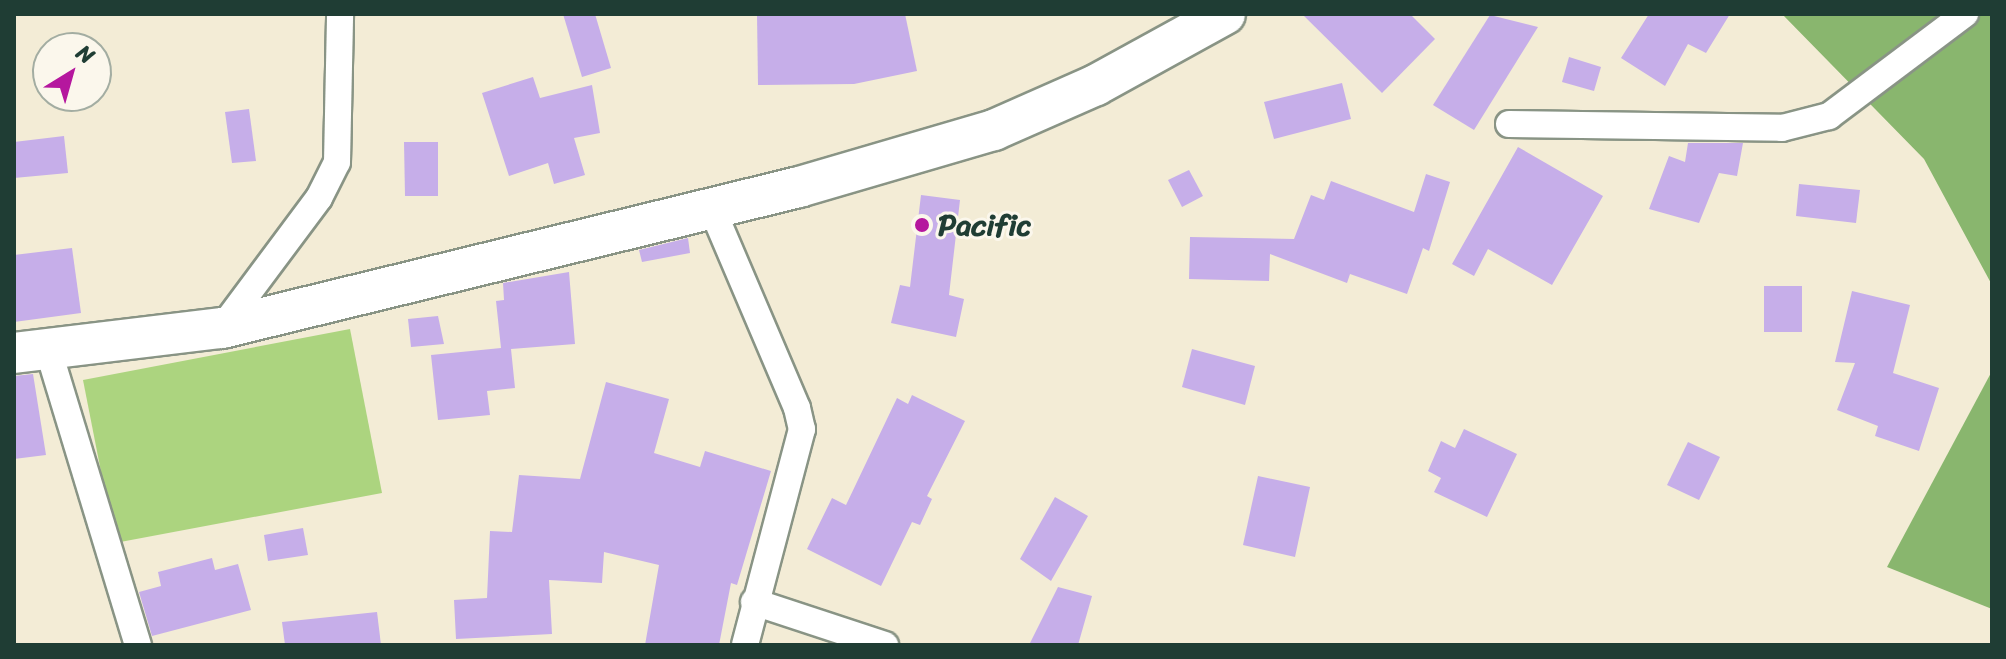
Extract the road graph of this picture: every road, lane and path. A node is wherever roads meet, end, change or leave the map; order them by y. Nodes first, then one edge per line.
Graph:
1 (340, 14) edge
2 (1225, 14) edge
3 (1965, 14) edge
4 (1509, 124) dead end
5 (713, 211) junction
6 (222, 328) junction
7 (31, 351) edge
8 (754, 602) junction
9 (138, 645) edge
10 (745, 645) edge
11 (885, 645) edge

1 - 6 street
2 - 5 main road
3 - 4 street
5 - 6 main road
5 - 8 street
6 - 7 main road
7 - 9 street
8 - 10 street
8 - 11 street

